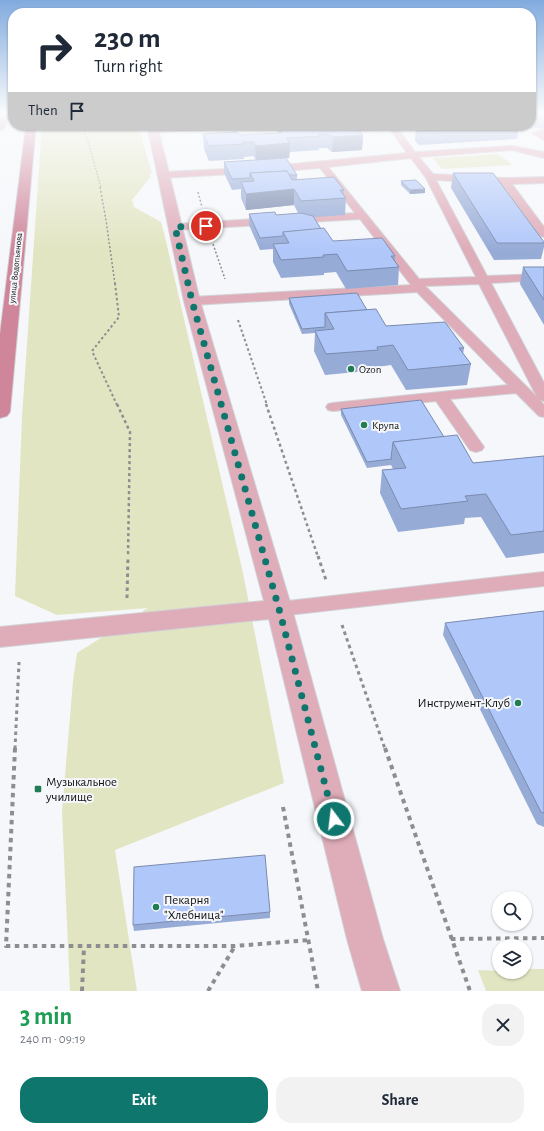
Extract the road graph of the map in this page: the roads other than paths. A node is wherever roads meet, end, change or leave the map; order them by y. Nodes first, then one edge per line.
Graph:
1 (28, 158) edge
2 (160, 158) edge
3 (383, 158) edge
4 (416, 158) edge
5 (322, 165) junction
6 (163, 175) junction
7 (430, 177) junction
8 (544, 180) edge
9 (505, 181) junction
10 (363, 216) junction
11 (312, 219) junction
12 (175, 227) junction
13 (320, 232) edge
14 (544, 234) edge
15 (544, 277) edge
16 (482, 279) junction
17 (418, 286) junction
18 (192, 301) junction
19 (519, 388) junction
20 (440, 396) junction
21 (544, 397) edge
22 (333, 407) dead end
23 (0, 412) edge
24 (544, 413) edge
25 (476, 447) dead end
26 (544, 579) edge
27 (279, 609) junction
28 (10, 636) edge
29 (381, 991) edge

1 - 23 main road, улица Водопьянова
2 - 6 street
3 - 5 lane
4 - 7 lane
5 - 6 lane
5 - 10 lane
6 - 12 street
7 - 9 lane
7 - 16 lane
8 - 9 lane
9 - 14 lane
10 - 11 lane
10 - 17 lane
11 - 12 lane
11 - 13 lane
12 - 18 street
15 - 16 lane
16 - 17 lane
16 - 21 lane
17 - 18 lane
17 - 19 lane
18 - 27 street
19 - 20 lane
19 - 24 lane
20 - 22 lane
20 - 25 lane
26 - 27 lane
27 - 28 street
27 - 29 street

